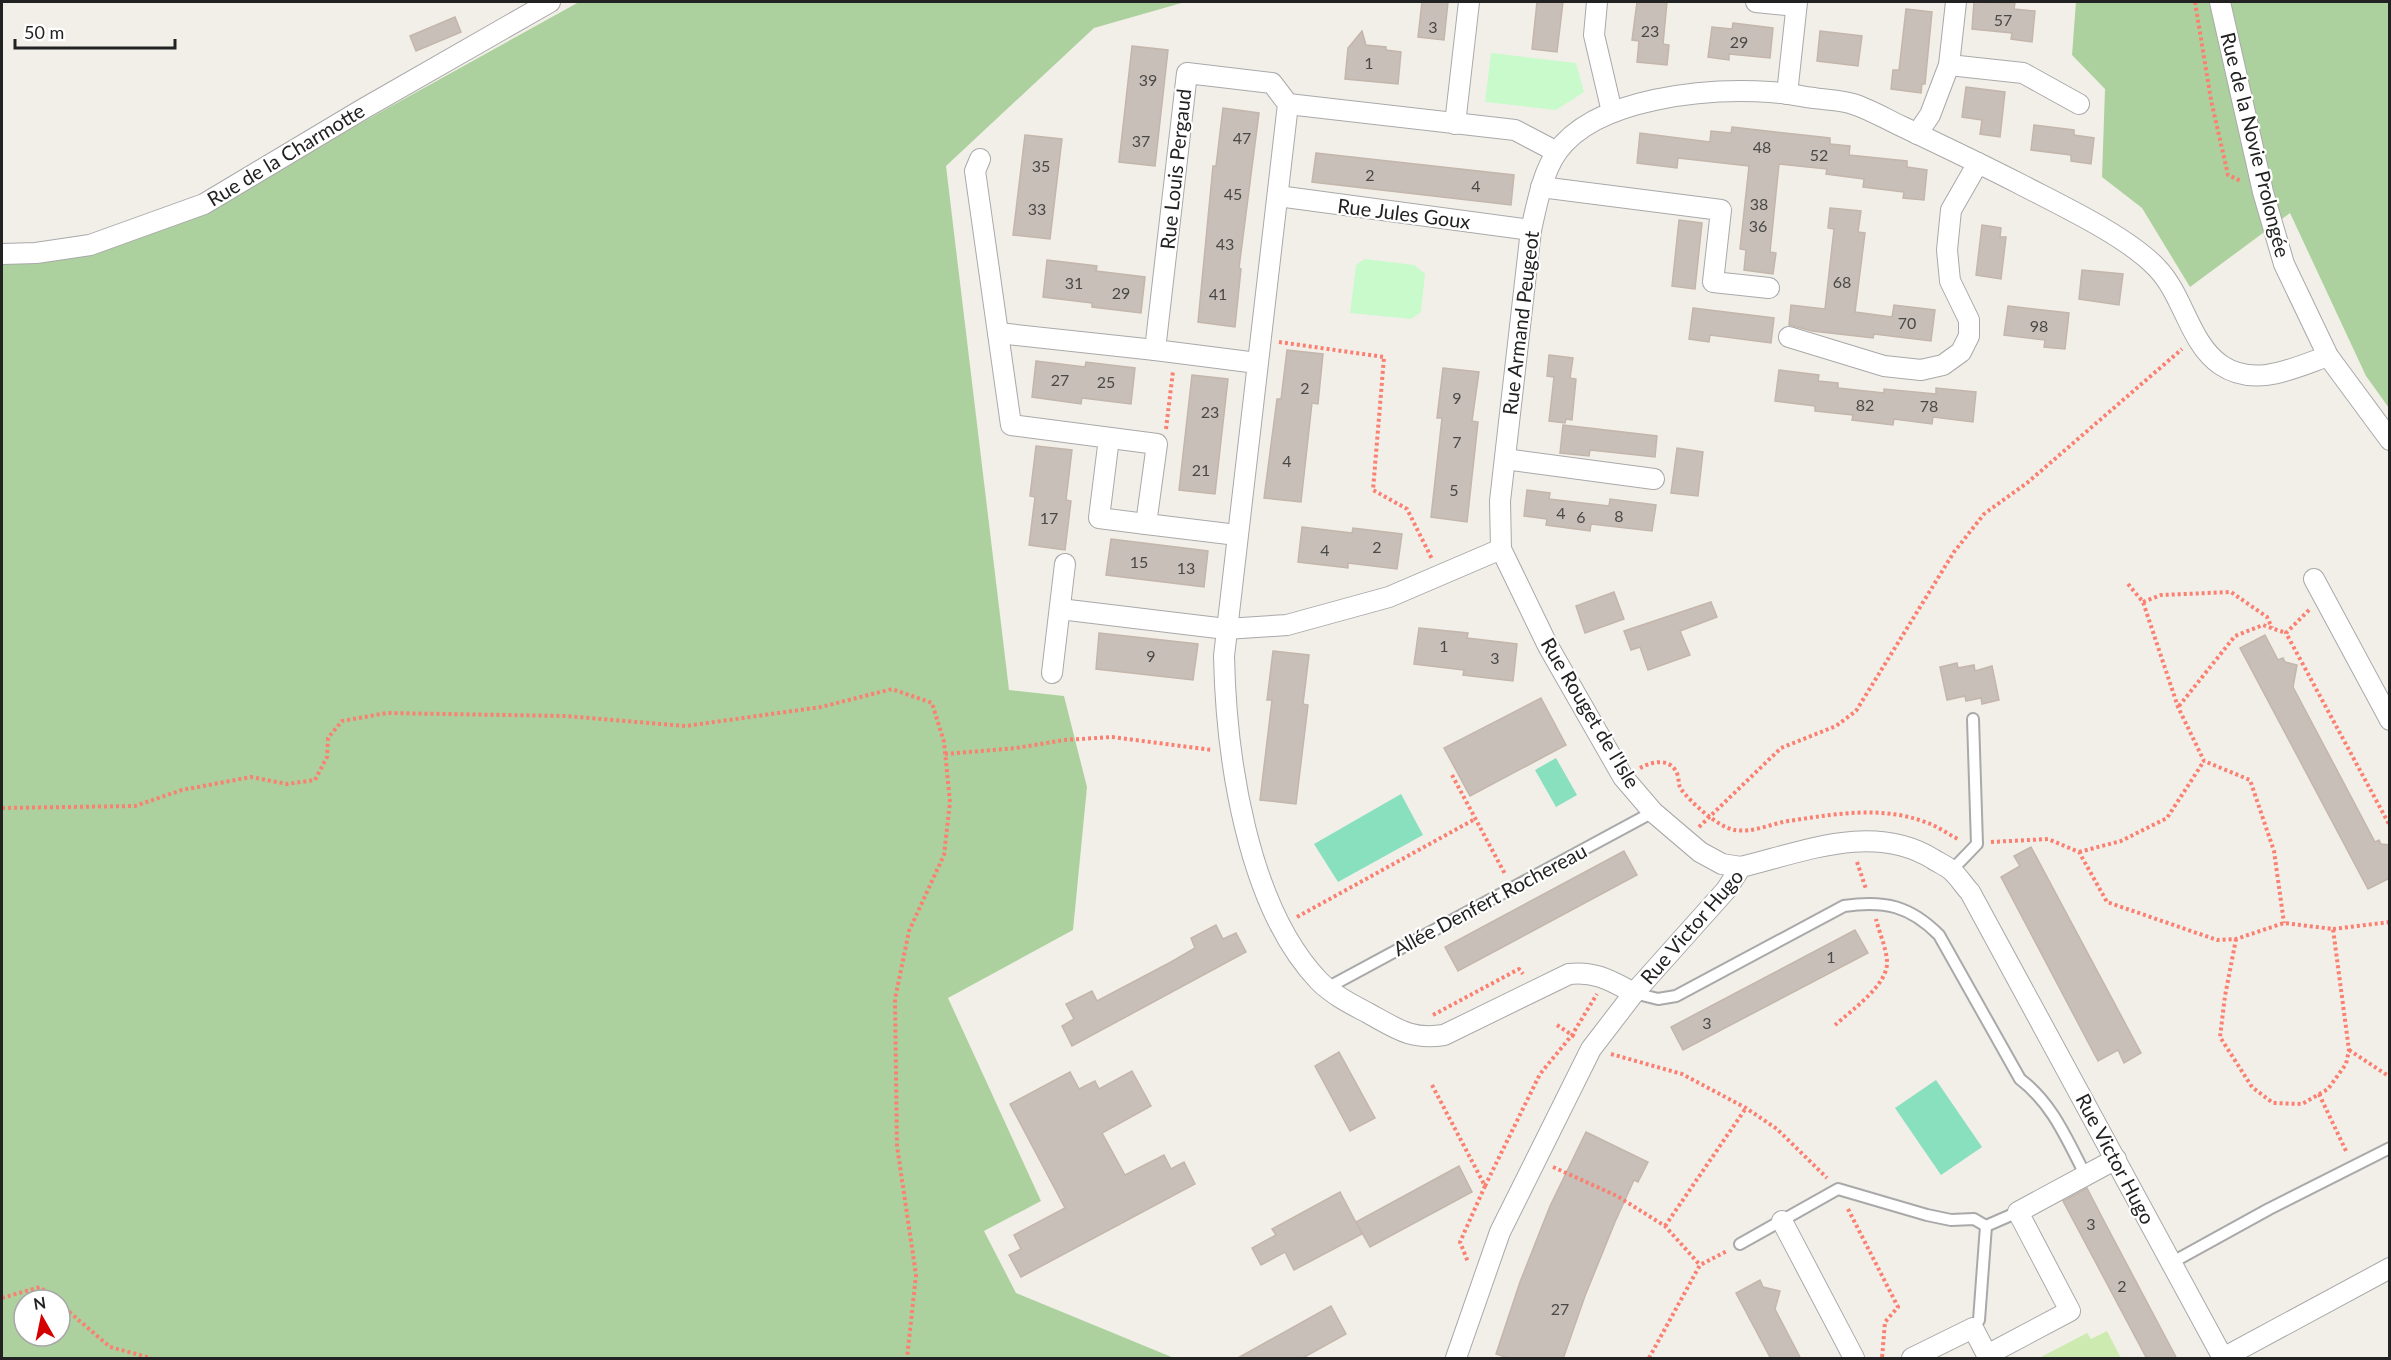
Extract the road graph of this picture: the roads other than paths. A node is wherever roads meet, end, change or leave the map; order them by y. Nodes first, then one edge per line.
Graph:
1 (550, 2) edge
2 (1469, 2) edge
3 (1597, 2) edge
4 (1756, 2) edge
5 (1956, 2) edge
6 (2220, 2) edge
7 (1797, 4) edge
8 (1949, 65) junction
9 (1787, 94) junction
10 (1288, 104) junction
11 (2079, 104) dead end
12 (1612, 112) junction
13 (1455, 124) junction
14 (1917, 134) junction
15 (1557, 152) junction
16 (980, 159) dead end
17 (1978, 163) junction
18 (1541, 187) junction
19 (1278, 196) junction
20 (1531, 230) junction
21 (2, 254) edge
22 (1769, 288) dead end
23 (998, 333) junction
24 (1789, 337) dead end
25 (1155, 350) junction
26 (2328, 356) junction
27 (1257, 363) junction
28 (1109, 438) junction
29 (2390, 440) edge
30 (1505, 459) junction
31 (1654, 478) dead end
32 (1146, 524) junction
33 (1237, 535) junction
34 (1502, 549) junction
35 (1065, 564) dead end
36 (2319, 587) road end
37 (1060, 609) junction
38 (1226, 630) junction
39 (1052, 673) dead end
40 (1973, 719) dead end
41 (2390, 720) edge
42 (1653, 812) junction
43 (1741, 867) junction
44 (1952, 870) junction
45 (1327, 988) junction
46 (1634, 993) junction
47 (2390, 1148) edge
48 (2116, 1159) junction
49 (2086, 1176) junction
50 (2018, 1212) junction
51 (1782, 1221) junction
52 (1986, 1227) junction
53 (1740, 1244) road end
54 (2171, 1263) junction
55 (2390, 1268) edge
56 (1973, 1328) junction
57 (1988, 1357) edge
58 (2223, 1358) edge
59 (1456, 1359) edge
60 (1854, 1359) edge
61 (1912, 1359) edge

1 - 21 street, Rue de la Charmotte
2 - 13 street
3 - 12 street
4 - 7 street
5 - 8 street
6 - 26 street, Rue de la Novie Prolongée
7 - 9 street
8 - 11 street
8 - 14 street
9 - 12 street, Rue Armand Peugeot
9 - 14 street, Rue Armand Peugeot
10 - 13 street
10 - 19 street
10 - 25 street, Rue Louis Pergaud
12 - 15 street, Rue Armand Peugeot
13 - 15 street
14 - 17 street, Rue Armand Peugeot
15 - 18 street, Rue Armand Peugeot
16 - 23 street
17 - 24 street
17 - 26 street, Rue Armand Peugeot
18 - 20 street, Rue Armand Peugeot
18 - 22 street
19 - 20 street, Rue Jules Goux
19 - 27 street
20 - 30 street, Rue Armand Peugeot
23 - 25 street
23 - 28 street
25 - 27 street
26 - 29 street, Rue de la Novie Prolongée
27 - 33 street
28 - 32 street
28 - 32 street
30 - 31 street
30 - 34 street, Rue Armand Peugeot
32 - 33 street
33 - 38 street
34 - 38 street
34 - 42 street, Rue Rouget de l'Isle
35 - 37 street
36 - 41 street
37 - 38 street
37 - 39 street
38 - 45 street
40 - 44 lane
42 - 43 street, Rue Rouget de l'Isle
42 - 45 lane, Allée Denfert Rochereau
43 - 44 street, Rue Victor Hugo
43 - 46 street, Rue Victor Hugo
44 - 48 street, Rue Victor Hugo
45 - 46 street
46 - 49 lane
46 - 59 street, Rue Victor Hugo
47 - 54 lane
48 - 49 street
48 - 54 street, Rue Victor Hugo
49 - 50 street
50 - 52 lane
50 - 57 street
51 - 52 lane
51 - 53 lane
51 - 60 street
52 - 56 lane
54 - 58 street, Rue Victor Hugo
55 - 58 street
56 - 57 street
56 - 61 street

